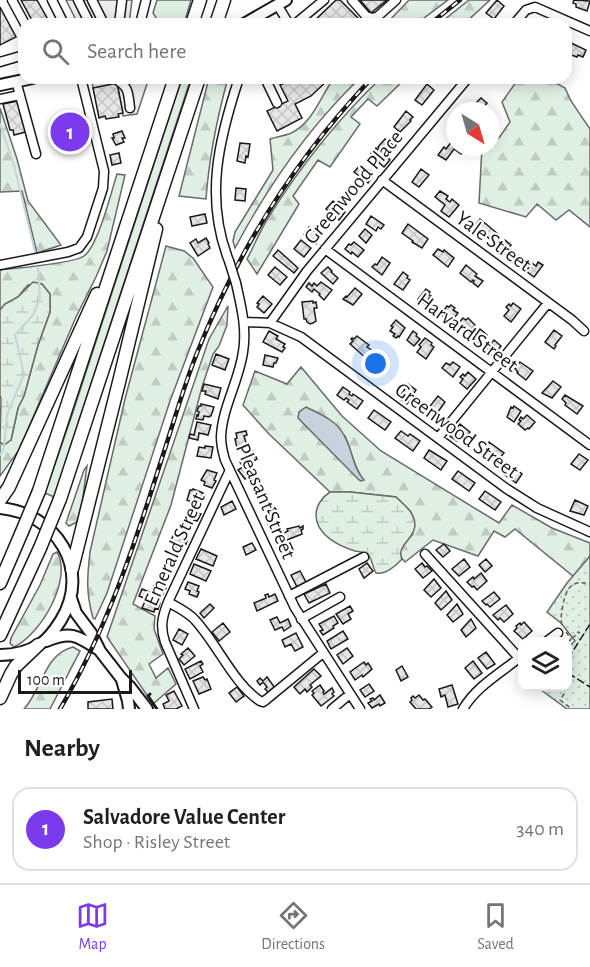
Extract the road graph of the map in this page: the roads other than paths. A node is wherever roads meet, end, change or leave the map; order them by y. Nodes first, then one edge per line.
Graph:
1 (12, 0) edge
2 (52, 0) edge
3 (78, 0) edge
4 (93, 0) edge
5 (122, 0) edge
6 (146, 0) edge
7 (200, 0) edge
8 (324, 0) edge
9 (352, 0) edge
10 (396, 0) edge
11 (282, 3) edge
12 (22, 18) edge
13 (61, 18) edge
14 (87, 18) edge
15 (101, 18) edge
16 (120, 18) edge
17 (142, 18) edge
18 (195, 18) edge
19 (260, 18) edge
20 (286, 18) edge
21 (296, 18) edge
22 (519, 18) edge
23 (560, 18) edge
24 (572, 23) edge
25 (590, 31) edge
26 (18, 57) edge
27 (0, 62) edge
28 (16, 81) joint
29 (82, 84) edge
30 (123, 84) edge
31 (173, 84) edge
32 (197, 84) edge
33 (237, 84) edge
34 (268, 84) edge
35 (463, 84) edge
36 (0, 85) edge
37 (20, 95) junction
38 (0, 99) edge
39 (277, 103) dead end
40 (130, 108) dead end
41 (36, 154) dead end
42 (173, 156) junction
43 (382, 180) junction
44 (325, 249) junction
45 (119, 250) junction
46 (0, 264) edge
47 (548, 303) junction
48 (245, 322) junction
49 (270, 323) junction
50 (584, 331) dead end
51 (491, 372) junction
52 (438, 438) junction
53 (590, 445) edge
54 (229, 471) junction
55 (0, 500) edge
56 (0, 508) edge
57 (590, 532) edge
58 (425, 554) dead end
59 (364, 557) dead end
60 (72, 569) junction
61 (0, 583) edge
62 (289, 596) junction
63 (340, 597) dead end
64 (70, 598) junction
65 (168, 602) junction
66 (301, 619) junction
67 (558, 633) dead end
68 (0, 635) edge
69 (553, 637) edge
70 (41, 644) junction
71 (100, 651) junction
72 (323, 653) junction
73 (0, 655) edge
74 (518, 655) edge
75 (518, 660) edge
76 (121, 678) junction
77 (350, 694) junction
78 (0, 698) edge
79 (129, 709) edge
80 (147, 709) edge
81 (194, 709) edge
82 (332, 709) edge
83 (360, 709) edge
84 (463, 709) edge

1 - 12 street
2 - 13 street
3 - 14 street
4 - 15 street
5 - 16 street
6 - 17 street
7 - 18 highway
8 - 21 street
9 - 10 street
11 - 19 main road
11 - 20 street
22 - 23 street
24 - 25 street
26 - 27 street
28 - 36 main road
28 - 37 street
29 - 46 street
30 - 40 street
31 - 45 highway
32 - 42 highway
33 - 48 street, Pleasant Street, bridge
34 - 39 street
35 - 43 street, Greenwood Place
37 - 38 street
37 - 41 street
42 - 60 highway
42 - 68 highway, bridge
43 - 44 street, Greenwood Place
43 - 47 street, Yale Street
44 - 49 street, Greenwood Place
44 - 51 street, Harvard Street
45 - 55 highway
45 - 61 highway, bridge
47 - 50 street, Yale Street
47 - 51 street
48 - 49 street, Greenwood Street
48 - 54 street, Pleasant Street
49 - 52 street, Greenwood Street
51 - 52 street
51 - 53 street, Harvard Street
52 - 57 street, Greenwood Street
54 - 62 street, Pleasant Street
54 - 65 street, Emerald Street
56 - 60 main road
58 - 74 street
59 - 62 street
60 - 64 main road
62 - 66 street, Pleasant Street
63 - 66 street
64 - 70 main road
64 - 71 main road
65 - 72 street
65 - 81 street, Emerald Street
66 - 72 street, Pleasant Street
67 - 69 street
70 - 71 main road
70 - 73 main road
70 - 78 highway
71 - 76 main road
72 - 77 street, Pleasant Street
75 - 84 street
76 - 79 main road
76 - 80 main road
77 - 82 street
77 - 83 street, Pleasant Street

